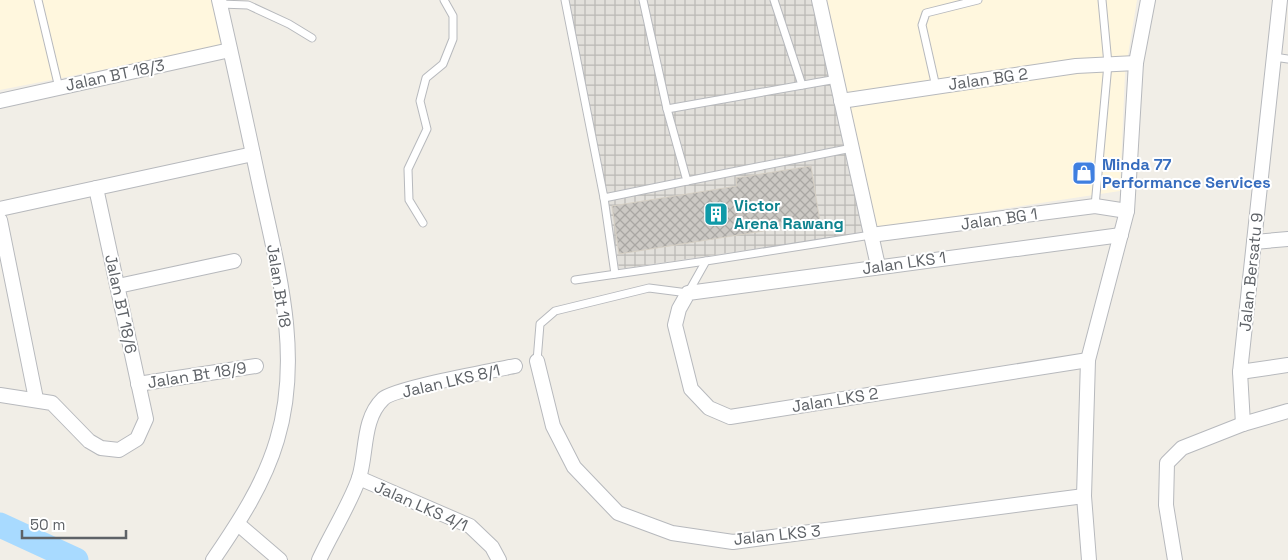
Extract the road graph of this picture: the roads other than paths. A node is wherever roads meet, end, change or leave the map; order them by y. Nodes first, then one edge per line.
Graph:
1 (38, 0) edge
2 (444, 0) edge
3 (565, 0) edge
4 (643, 0) edge
5 (774, 0) edge
6 (819, 0) edge
7 (978, 0) edge
8 (1102, 0) edge
9 (1148, 0) edge
10 (1280, 0) edge
11 (220, 2) edge
12 (312, 38) dead end
13 (230, 50) junction
14 (1274, 58) junction
15 (1288, 59) edge
16 (1136, 63) junction
17 (1108, 64) junction
18 (836, 79) junction
19 (802, 85) junction
20 (936, 87) junction
21 (58, 88) junction
22 (0, 101) edge
23 (841, 101) junction
24 (668, 108) junction
25 (852, 148) junction
26 (253, 154) junction
27 (687, 181) junction
28 (96, 188) junction
29 (604, 198) junction
30 (1096, 206) junction
31 (0, 209) edge
32 (1127, 211) junction
33 (0, 220) edge
34 (423, 224) dead end
35 (1121, 234) junction
36 (871, 236) junction
37 (1288, 239) edge
38 (1254, 242) junction
39 (234, 261) dead end
40 (706, 261) junction
41 (878, 266) junction
42 (615, 274) junction
43 (575, 280) dead end
44 (118, 286) junction
45 (688, 293) junction
46 (1088, 360) junction
47 (537, 361) joint
48 (1288, 365) edge
49 (256, 366) dead end
50 (515, 366) dead end
51 (1240, 372) junction
52 (138, 384) junction
53 (0, 395) edge
54 (36, 399) junction
55 (1288, 411) edge
56 (1243, 424) junction
57 (359, 478) junction
58 (1084, 496) junction
59 (238, 524) junction
60 (213, 560) edge
61 (280, 560) edge
62 (319, 560) edge
63 (499, 560) edge
64 (1089, 560) edge
65 (1175, 560) edge

1 - 21 lane
2 - 34 lane
3 - 29 lane
4 - 24 lane
5 - 19 lane
6 - 18 street
7 - 20 lane
8 - 17 lane
9 - 16 street
10 - 14 street, Jalan Bersatu 9
11 - 12 lane
11 - 13 street, Jalan Bt 18
13 - 21 street, Jalan BT 18/3
13 - 26 street, Jalan Bt 18
14 - 15 lane
14 - 38 street, Jalan Bersatu 9
16 - 17 street, Jalan BG 2
16 - 32 street
17 - 20 street, Jalan BG 2
17 - 30 lane
18 - 19 lane
18 - 23 street
19 - 24 lane
20 - 23 street, Jalan BG 2
21 - 22 street, Jalan BT 18/3
23 - 25 street
24 - 27 lane
25 - 27 lane
25 - 36 street
26 - 28 street
26 - 59 street, Jalan Bt 18
27 - 29 lane
28 - 31 street
28 - 44 street, Jalan BT 18/6
29 - 42 lane
30 - 32 street, Jalan BG 1
30 - 36 street, Jalan BG 1
32 - 35 street
33 - 54 street
35 - 41 street, Jalan LKS 1
35 - 46 street
36 - 40 lane
36 - 41 street
37 - 38 street
38 - 51 street, Jalan Bersatu 9
39 - 44 street
40 - 42 lane
40 - 45 lane
41 - 45 street, Jalan LKS 1
42 - 43 lane
44 - 52 street, Jalan BT 18/6
45 - 46 street, Jalan LKS 2
45 - 47 lane
46 - 58 street
47 - 58 street, Jalan LKS 3
48 - 51 street
49 - 52 street, Jalan Bt 18/9
50 - 57 street, Jalan LKS 8/1
51 - 56 street, Jalan Bersatu 9
52 - 54 street, Jalan BT 18/6
53 - 54 street
55 - 56 street
56 - 65 street
57 - 62 street, Jalan LKS 8/1
57 - 63 street, Jalan LKS 4/1
58 - 64 street
59 - 60 street, Jalan Bt 18
59 - 61 street

